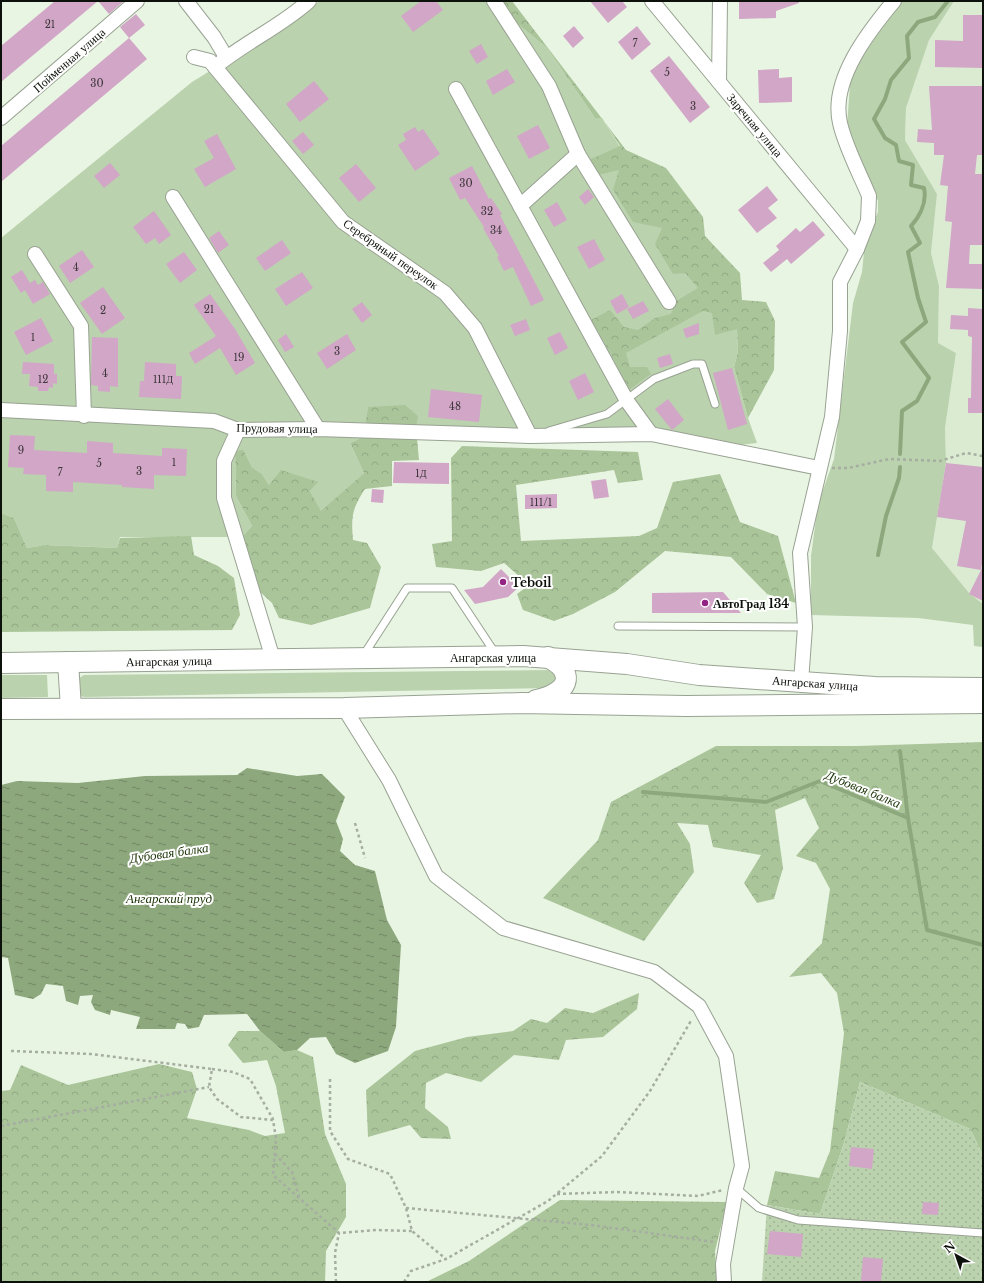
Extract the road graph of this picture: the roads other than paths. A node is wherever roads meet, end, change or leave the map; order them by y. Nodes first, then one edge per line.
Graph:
1 (137, 1) edge
2 (186, 1) edge
3 (309, 1) edge
4 (494, 1) edge
5 (652, 1) edge
6 (720, 1) edge
7 (894, 1) edge
8 (194, 57) dead end
9 (226, 57) junction
10 (215, 67) junction
11 (719, 82) junction
12 (456, 89) dead end
13 (1, 118) edge
14 (578, 154) junction
15 (173, 197) dead end
16 (520, 206) junction
17 (857, 249) junction
18 (35, 254) dead end
19 (669, 302) dead end
20 (627, 400) junction
21 (715, 404) dead end
22 (1, 410) edge
23 (84, 416) junction
24 (318, 429) junction
25 (238, 430) junction
26 (651, 434) junction
27 (530, 436) junction
28 (819, 468) junction
29 (618, 626) dead end
30 (805, 627) junction
31 (496, 655) junction
32 (548, 657) junction
33 (362, 658) junction
34 (273, 659) junction
35 (68, 662) junction
36 (1, 663) edge
37 (801, 682) junction
38 (983, 688) edge
39 (522, 703) junction
40 (983, 703) edge
41 (71, 708) junction
42 (344, 708) junction
43 (1, 709) edge
44 (736, 1188) junction
45 (983, 1233) edge
46 (724, 1282) edge

1 - 13 street, Пойменная улица
2 - 9 street
3 - 9 street
4 - 14 street
5 - 11 street, Заречная улица
6 - 11 street
7 - 17 street
8 - 10 street
9 - 10 street
10 - 27 street, Серебряный переулок
11 - 17 street, Заречная улица
12 - 16 street
14 - 16 street
14 - 19 street
15 - 24 street
16 - 20 street
17 - 28 street
18 - 23 street
20 - 21 lane
20 - 26 street
20 - 27 lane
22 - 23 street, Прудовая улица
23 - 25 street, Прудовая улица
24 - 25 street, Прудовая улица
24 - 27 street, Прудовая улица
25 - 34 street
26 - 27 street, Прудовая улица
26 - 28 street, Прудовая улица
28 - 30 street
29 - 30 lane
30 - 37 street
31 - 32 main road, Ангарская улица
31 - 33 main road, Ангарская улица
31 - 33 lane
32 - 37 main road, Ангарская улица
32 - 39 main road
33 - 34 main road, Ангарская улица
34 - 35 main road, Ангарская улица
35 - 36 main road, Ангарская улица
35 - 41 main road
37 - 38 main road, Ангарская улица
39 - 40 main road, Ангарская улица
39 - 42 main road, Ангарская улица
41 - 42 main road, Ангарская улица
41 - 43 main road, Ангарская улица
42 - 44 street
44 - 45 lane
44 - 46 street

